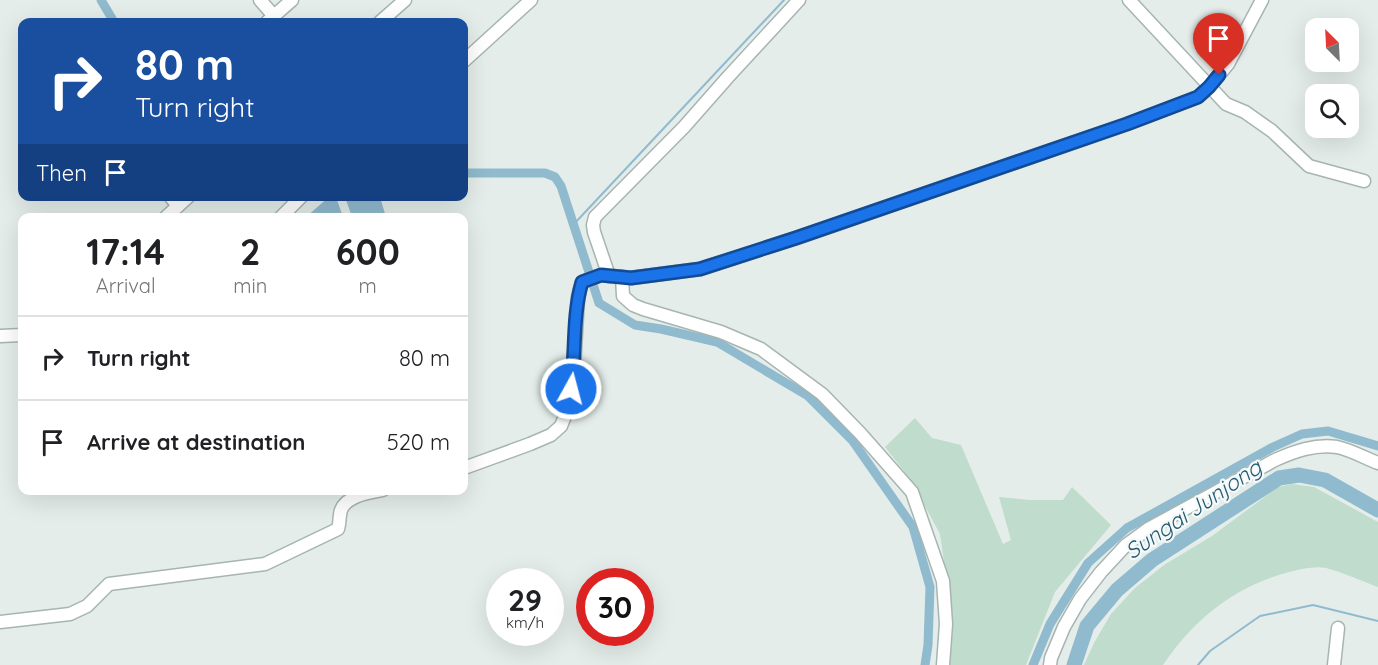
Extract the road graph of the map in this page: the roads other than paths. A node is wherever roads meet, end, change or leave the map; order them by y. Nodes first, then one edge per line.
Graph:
1 (260, 0) edge
2 (292, 0) edge
3 (405, 0) edge
4 (531, 0) edge
5 (799, 0) edge
6 (1129, 0) edge
7 (1263, 0) edge
8 (269, 18) edge
9 (271, 18) edge
10 (385, 18) edge
11 (468, 57) edge
12 (1209, 87) junction
13 (1364, 181) dead end
14 (297, 201) edge
15 (285, 213) edge
16 (605, 276) junction
17 (622, 277) junction
18 (18, 335) edge
19 (0, 336) edge
20 (1378, 463) edge
21 (468, 466) edge
22 (362, 495) edge
23 (0, 622) edge
24 (1338, 628) dead end
25 (943, 665) edge
26 (1050, 665) edge
27 (1334, 665) edge

1 - 8 street
2 - 9 street
3 - 10 street
4 - 11 street
5 - 16 street
6 - 12 street
7 - 12 street
12 - 13 street
12 - 17 street
14 - 15 street
16 - 17 street
16 - 21 street
17 - 25 street
18 - 19 street
20 - 26 street
22 - 23 street
24 - 27 street

